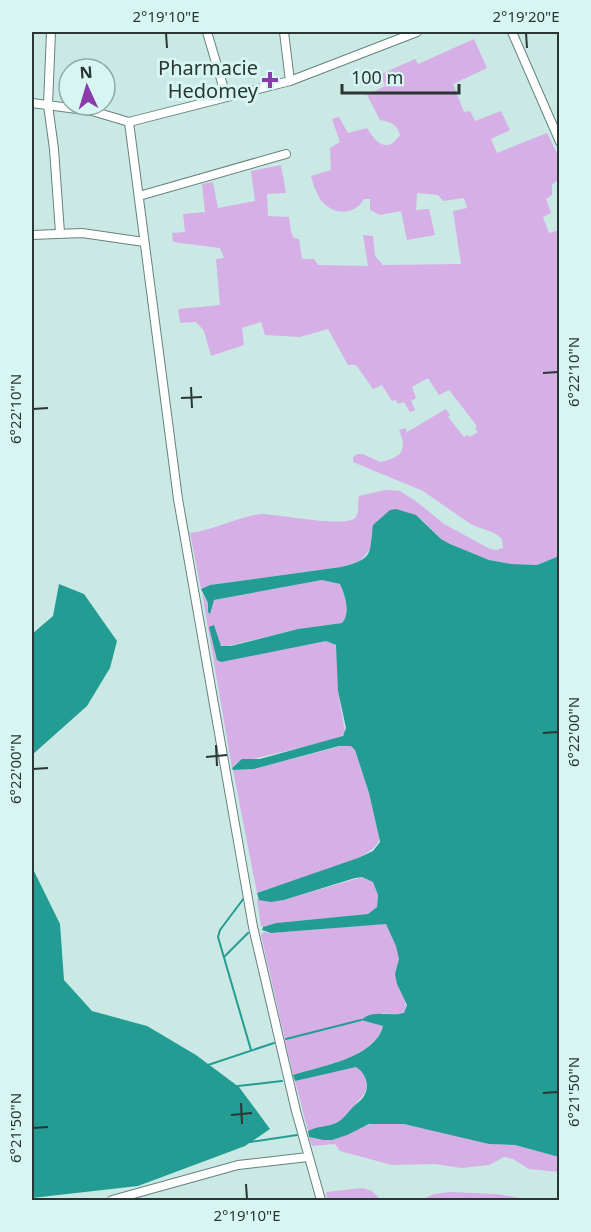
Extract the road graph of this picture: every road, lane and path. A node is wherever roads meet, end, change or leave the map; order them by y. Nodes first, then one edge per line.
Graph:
1 (51, 32) edge
2 (207, 32) edge
3 (284, 32) edge
4 (417, 32) edge
5 (512, 32) edge
6 (290, 81) junction
7 (226, 96) junction
8 (32, 103) edge
9 (48, 105) junction
10 (129, 122) junction
11 (560, 142) edge
12 (286, 154) dead end
13 (138, 196) junction
14 (60, 233) junction
15 (32, 236) edge
16 (144, 242) junction
17 (308, 1157) junction
18 (112, 1200) edge
19 (321, 1200) edge

1 - 9 street
2 - 7 street
3 - 6 street
4 - 6 street
5 - 11 street
6 - 7 street
7 - 10 street
8 - 9 street
9 - 10 street
9 - 14 street
10 - 13 street
12 - 13 street
13 - 16 street
14 - 15 street
14 - 16 street
16 - 17 street
17 - 18 street
17 - 19 street

